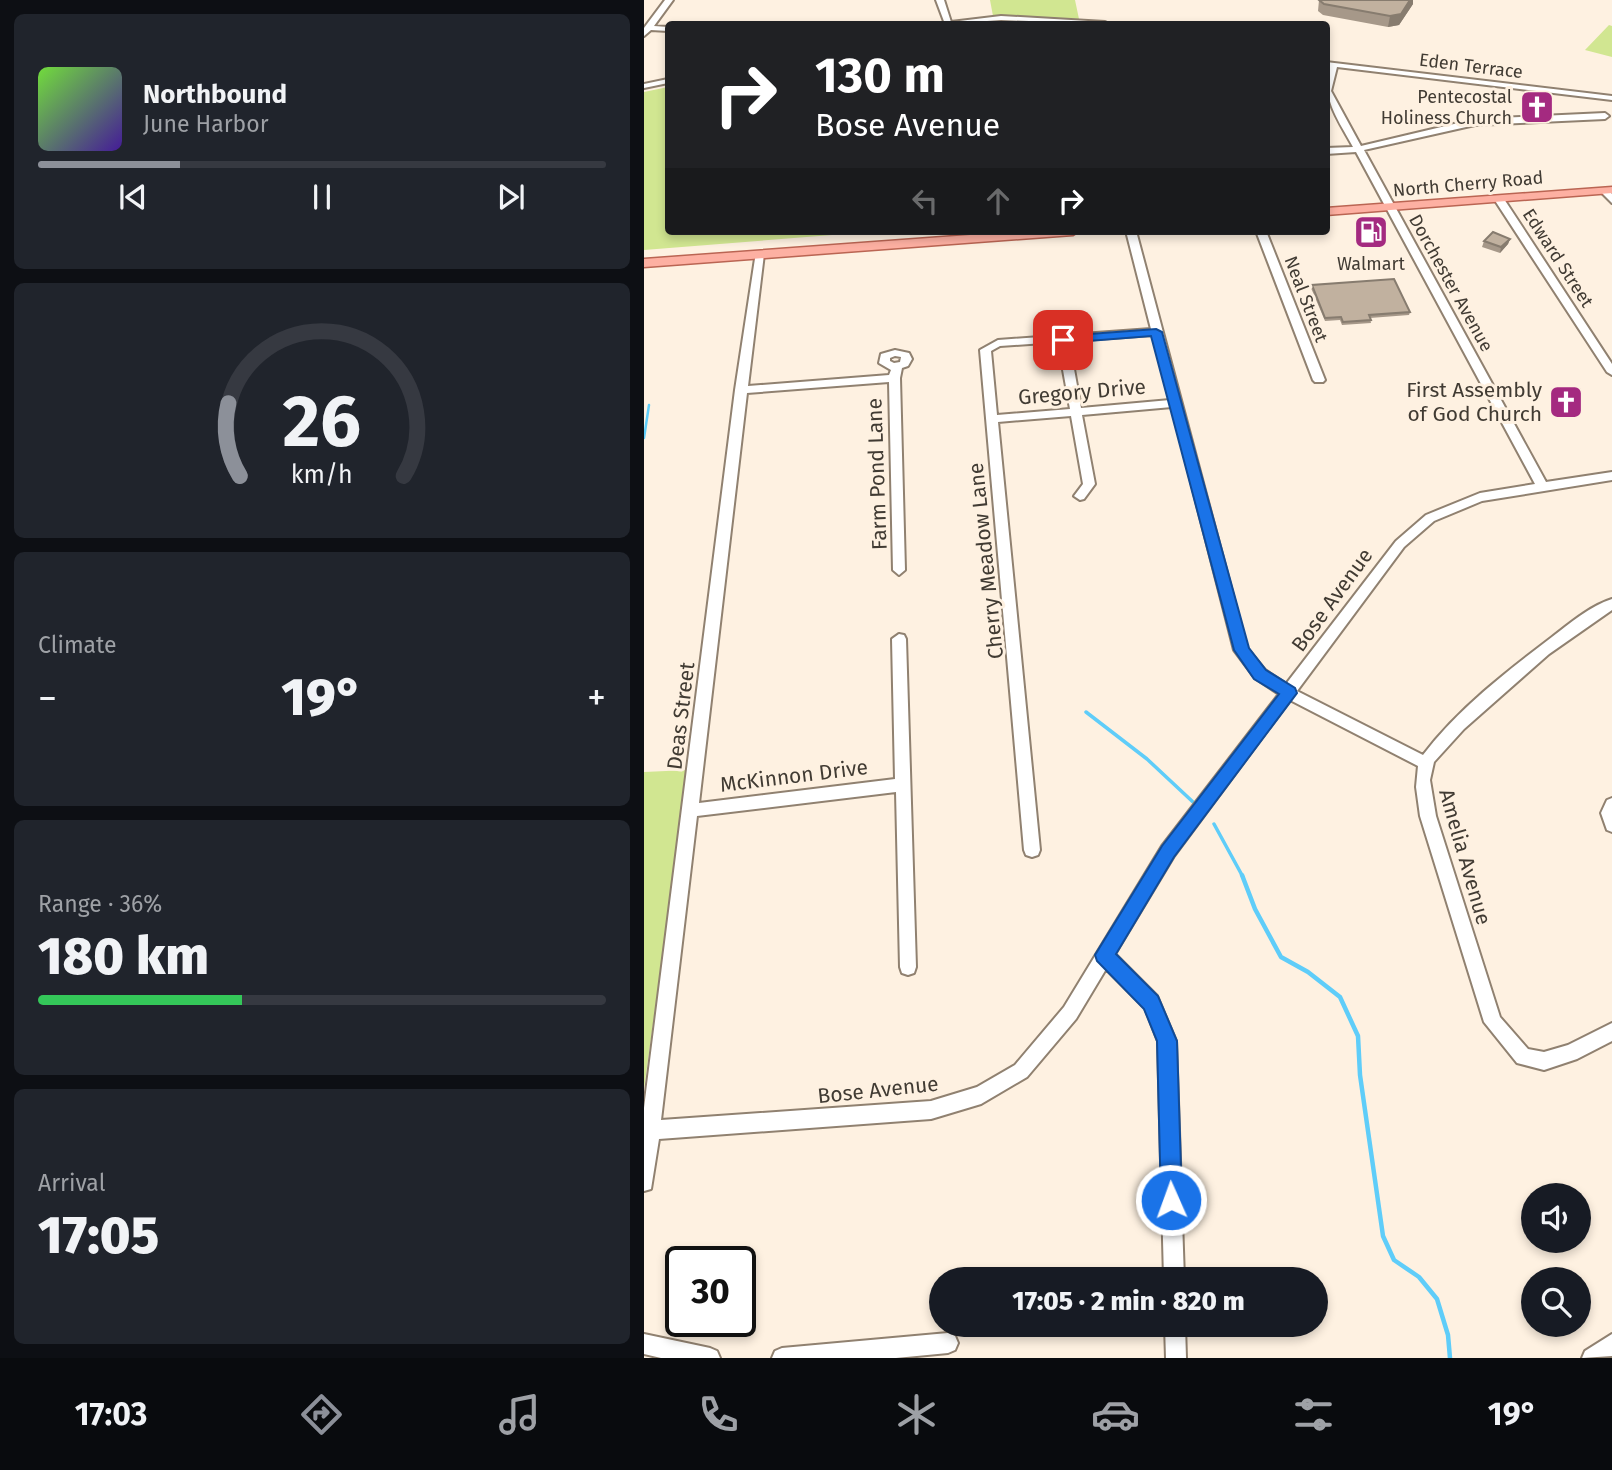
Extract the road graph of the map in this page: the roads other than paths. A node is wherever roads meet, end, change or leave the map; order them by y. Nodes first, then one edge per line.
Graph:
1 (668, 0) edge
2 (940, 0) edge
3 (949, 21) edge
4 (969, 21) edge
5 (1007, 21) edge
6 (665, 29) edge
7 (646, 31) edge
8 (1330, 64) edge
9 (665, 82) edge
10 (644, 86) edge
11 (1579, 95) junction
12 (1330, 97) edge
13 (1612, 98) edge
14 (1609, 118) edge
15 (1358, 149) junction
16 (1330, 151) edge
17 (1610, 193) edge
18 (1499, 199) junction
19 (1390, 208) junction
20 (1330, 212) edge
21 (1011, 235) edge
22 (1132, 235) edge
23 (1263, 235) edge
24 (759, 254) junction
25 (644, 263) edge
26 (1156, 332) junction
27 (1063, 340) junction
28 (1612, 372) edge
29 (1319, 380) dead end
30 (741, 390) junction
31 (1175, 404) junction
32 (1078, 411) junction
33 (991, 419) junction
34 (1612, 476) edge
35 (1542, 486) junction
36 (1080, 496) dead end
37 (899, 569) dead end
38 (1612, 604) edge
39 (899, 639) dead end
40 (1289, 693) junction
41 (1427, 764) junction
42 (901, 785) junction
43 (1612, 805) edge
44 (691, 810) junction
45 (1612, 825) edge
46 (1032, 850) dead end
47 (1104, 955) junction
48 (908, 967) dead end
49 (1612, 1032) edge
50 (652, 1130) junction
51 (644, 1182) edge
52 (1174, 1267) edge
53 (1175, 1337) edge
54 (948, 1343) dead end
55 (1612, 1343) edge
56 (644, 1344) edge
57 (710, 1358) edge
58 (782, 1358) edge
59 (793, 1358) edge
60 (1176, 1358) edge
61 (1592, 1358) edge

1 - 7 street
2 - 3 street
4 - 5 street
6 - 7 street
8 - 11 street, Eden Terrace
9 - 10 street
11 - 13 street, Eden Terrace
11 - 14 street
12 - 15 street, Dorchester Avenue
14 - 15 street
15 - 16 street
15 - 19 street, Dorchester Avenue
17 - 18 main road, North Cherry Road
18 - 19 main road, North Cherry Road
18 - 28 street, Edward Street
19 - 20 main road, North Cherry Road
19 - 35 street, Dorchester Avenue
21 - 24 main road
22 - 26 street
23 - 29 street, Neal Street
24 - 25 main road
24 - 30 street, Deas Street
26 - 27 street
26 - 31 street
27 - 32 street
27 - 33 street, Cherry Meadow Lane
30 - 37 street, Farm Pond Lane
30 - 44 street, Deas Street
31 - 32 street, Gregory Drive
31 - 40 street
32 - 33 street, Gregory Drive
32 - 36 street
33 - 46 street, Cherry Meadow Lane
34 - 35 street, Bose Avenue
35 - 40 street, Bose Avenue
38 - 41 street, Amelia Avenue
39 - 42 street
40 - 41 street
40 - 47 street, Bose Avenue
41 - 49 street, Amelia Avenue
42 - 44 street, McKinnon Drive
42 - 48 street
43 - 45 street
44 - 50 street, Deas Street
47 - 50 street, Bose Avenue
47 - 52 street
50 - 51 street, Deas Street
53 - 60 street
54 - 59 street
55 - 61 street
56 - 57 street
58 - 59 street

